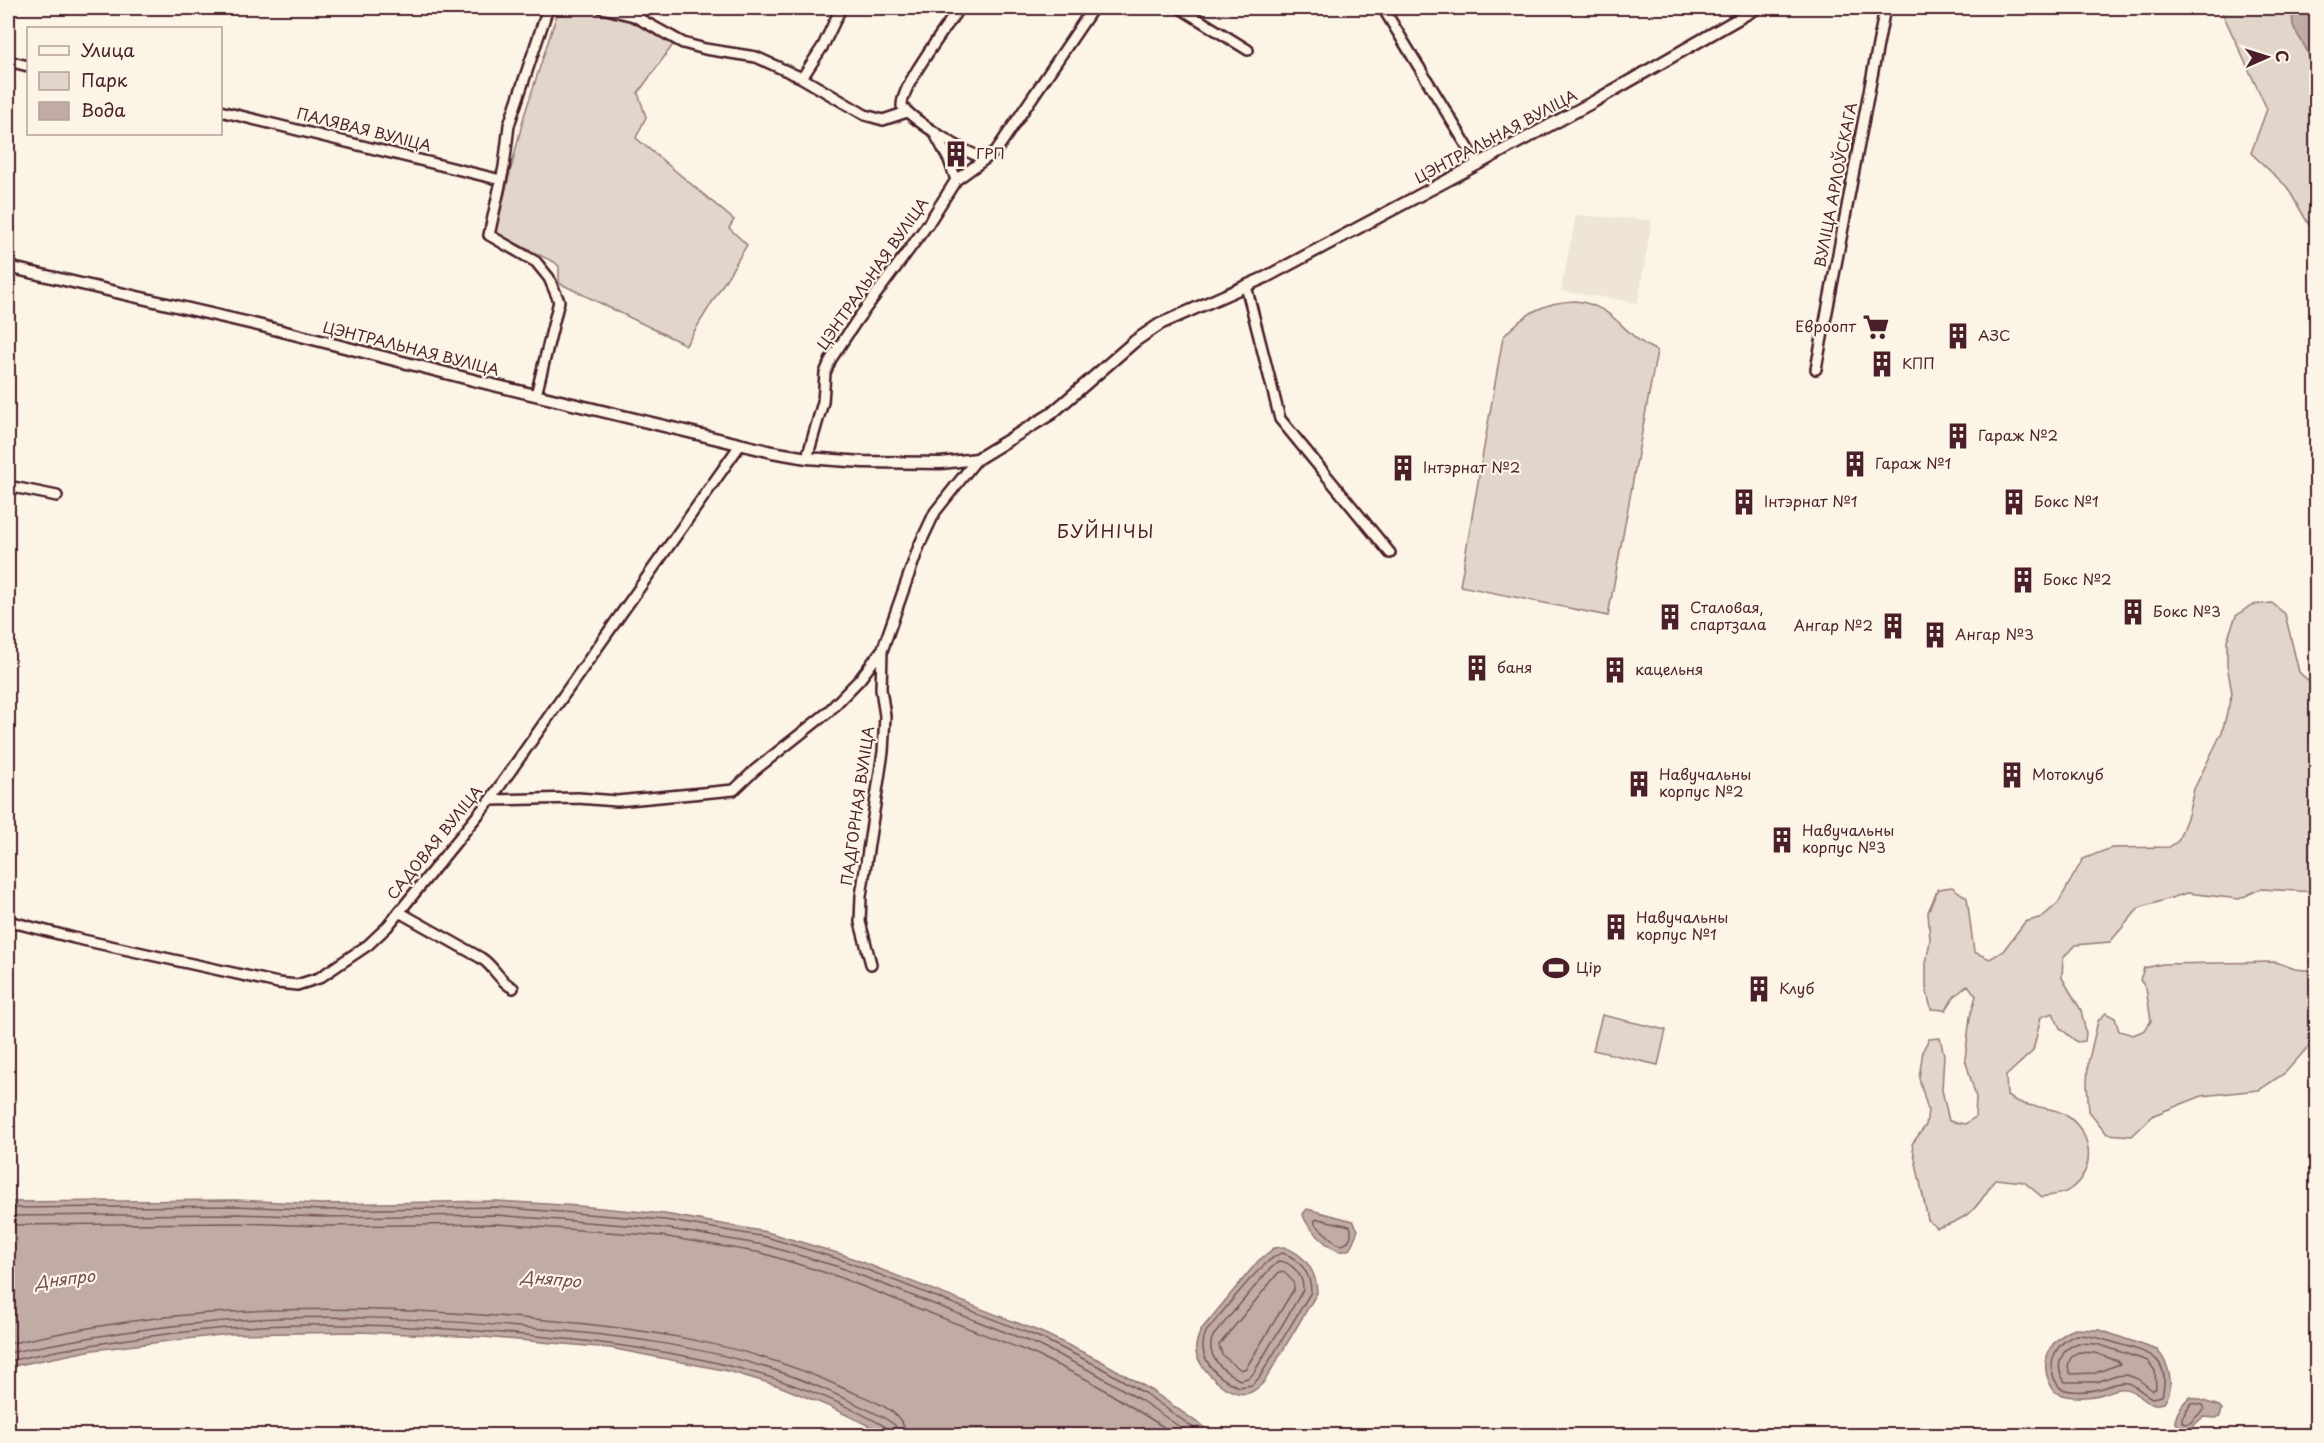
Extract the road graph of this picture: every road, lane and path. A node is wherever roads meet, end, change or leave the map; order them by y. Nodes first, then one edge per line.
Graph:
1 (548, 8) edge
2 (603, 8) edge
3 (840, 8) edge
4 (959, 8) edge
5 (1094, 8) edge
6 (1180, 8) edge
7 (1383, 8) edge
8 (1885, 8) edge
9 (1750, 9) edge
10 (1248, 50) dead end
11 (8, 61) edge
12 (27, 66) edge
13 (802, 78) junction
14 (222, 111) edge
15 (907, 112) junction
16 (930, 128) junction
17 (984, 158) junction
18 (1479, 164) junction
19 (501, 180) junction
20 (956, 180) junction
21 (8, 267) edge
22 (1246, 286) junction
23 (1816, 369) dead end
24 (536, 395) junction
25 (740, 445) junction
26 (807, 458) junction
27 (977, 459) junction
28 (8, 486) edge
29 (57, 496) dead end
30 (1390, 553) dead end
31 (882, 651) junction
32 (490, 800) junction
33 (399, 912) junction
34 (8, 921) edge
35 (871, 964) dead end
36 (513, 988) dead end

1 - 19 street
2 - 13 street
3 - 13 street
4 - 15 street
5 - 17 street, ЦЭНТРАЛЬНАЯ ВУЛІЦА
6 - 10 street
7 - 18 street
8 - 23 street, ВУЛІЦА АРЛОЎСКАГА
9 - 18 street, ЦЭНТРАЛЬНАЯ ВУЛІЦА
11 - 12 street
13 - 15 street
14 - 19 street, ПАЛЯВАЯ ВУЛІЦА
15 - 16 street
16 - 17 street
16 - 20 street
17 - 20 street, ЦЭНТРАЛЬНАЯ ВУЛІЦА
18 - 22 street, ЦЭНТРАЛЬНАЯ ВУЛІЦА
19 - 24 street
20 - 26 street, ЦЭНТРАЛЬНАЯ ВУЛІЦА
21 - 24 street, ЦЭНТРАЛЬНАЯ ВУЛІЦА
22 - 27 street, ЦЭНТРАЛЬНАЯ ВУЛІЦА
22 - 30 street
24 - 25 street, ЦЭНТРАЛЬНАЯ ВУЛІЦА
25 - 26 street, ЦЭНТРАЛЬНАЯ ВУЛІЦА
25 - 32 street, САДОВАЯ ВУЛІЦА
26 - 27 street, ЦЭНТРАЛЬНАЯ ВУЛІЦА
27 - 31 street, ПАДГОРНАЯ ВУЛІЦА
28 - 29 street
31 - 32 street, ПАДГОРНАЯ ВУЛІЦА
31 - 35 street, ПАДГОРНАЯ ВУЛІЦА
32 - 33 street, САДОВАЯ ВУЛІЦА
33 - 34 street, САДОВАЯ ВУЛІЦА
33 - 36 street

